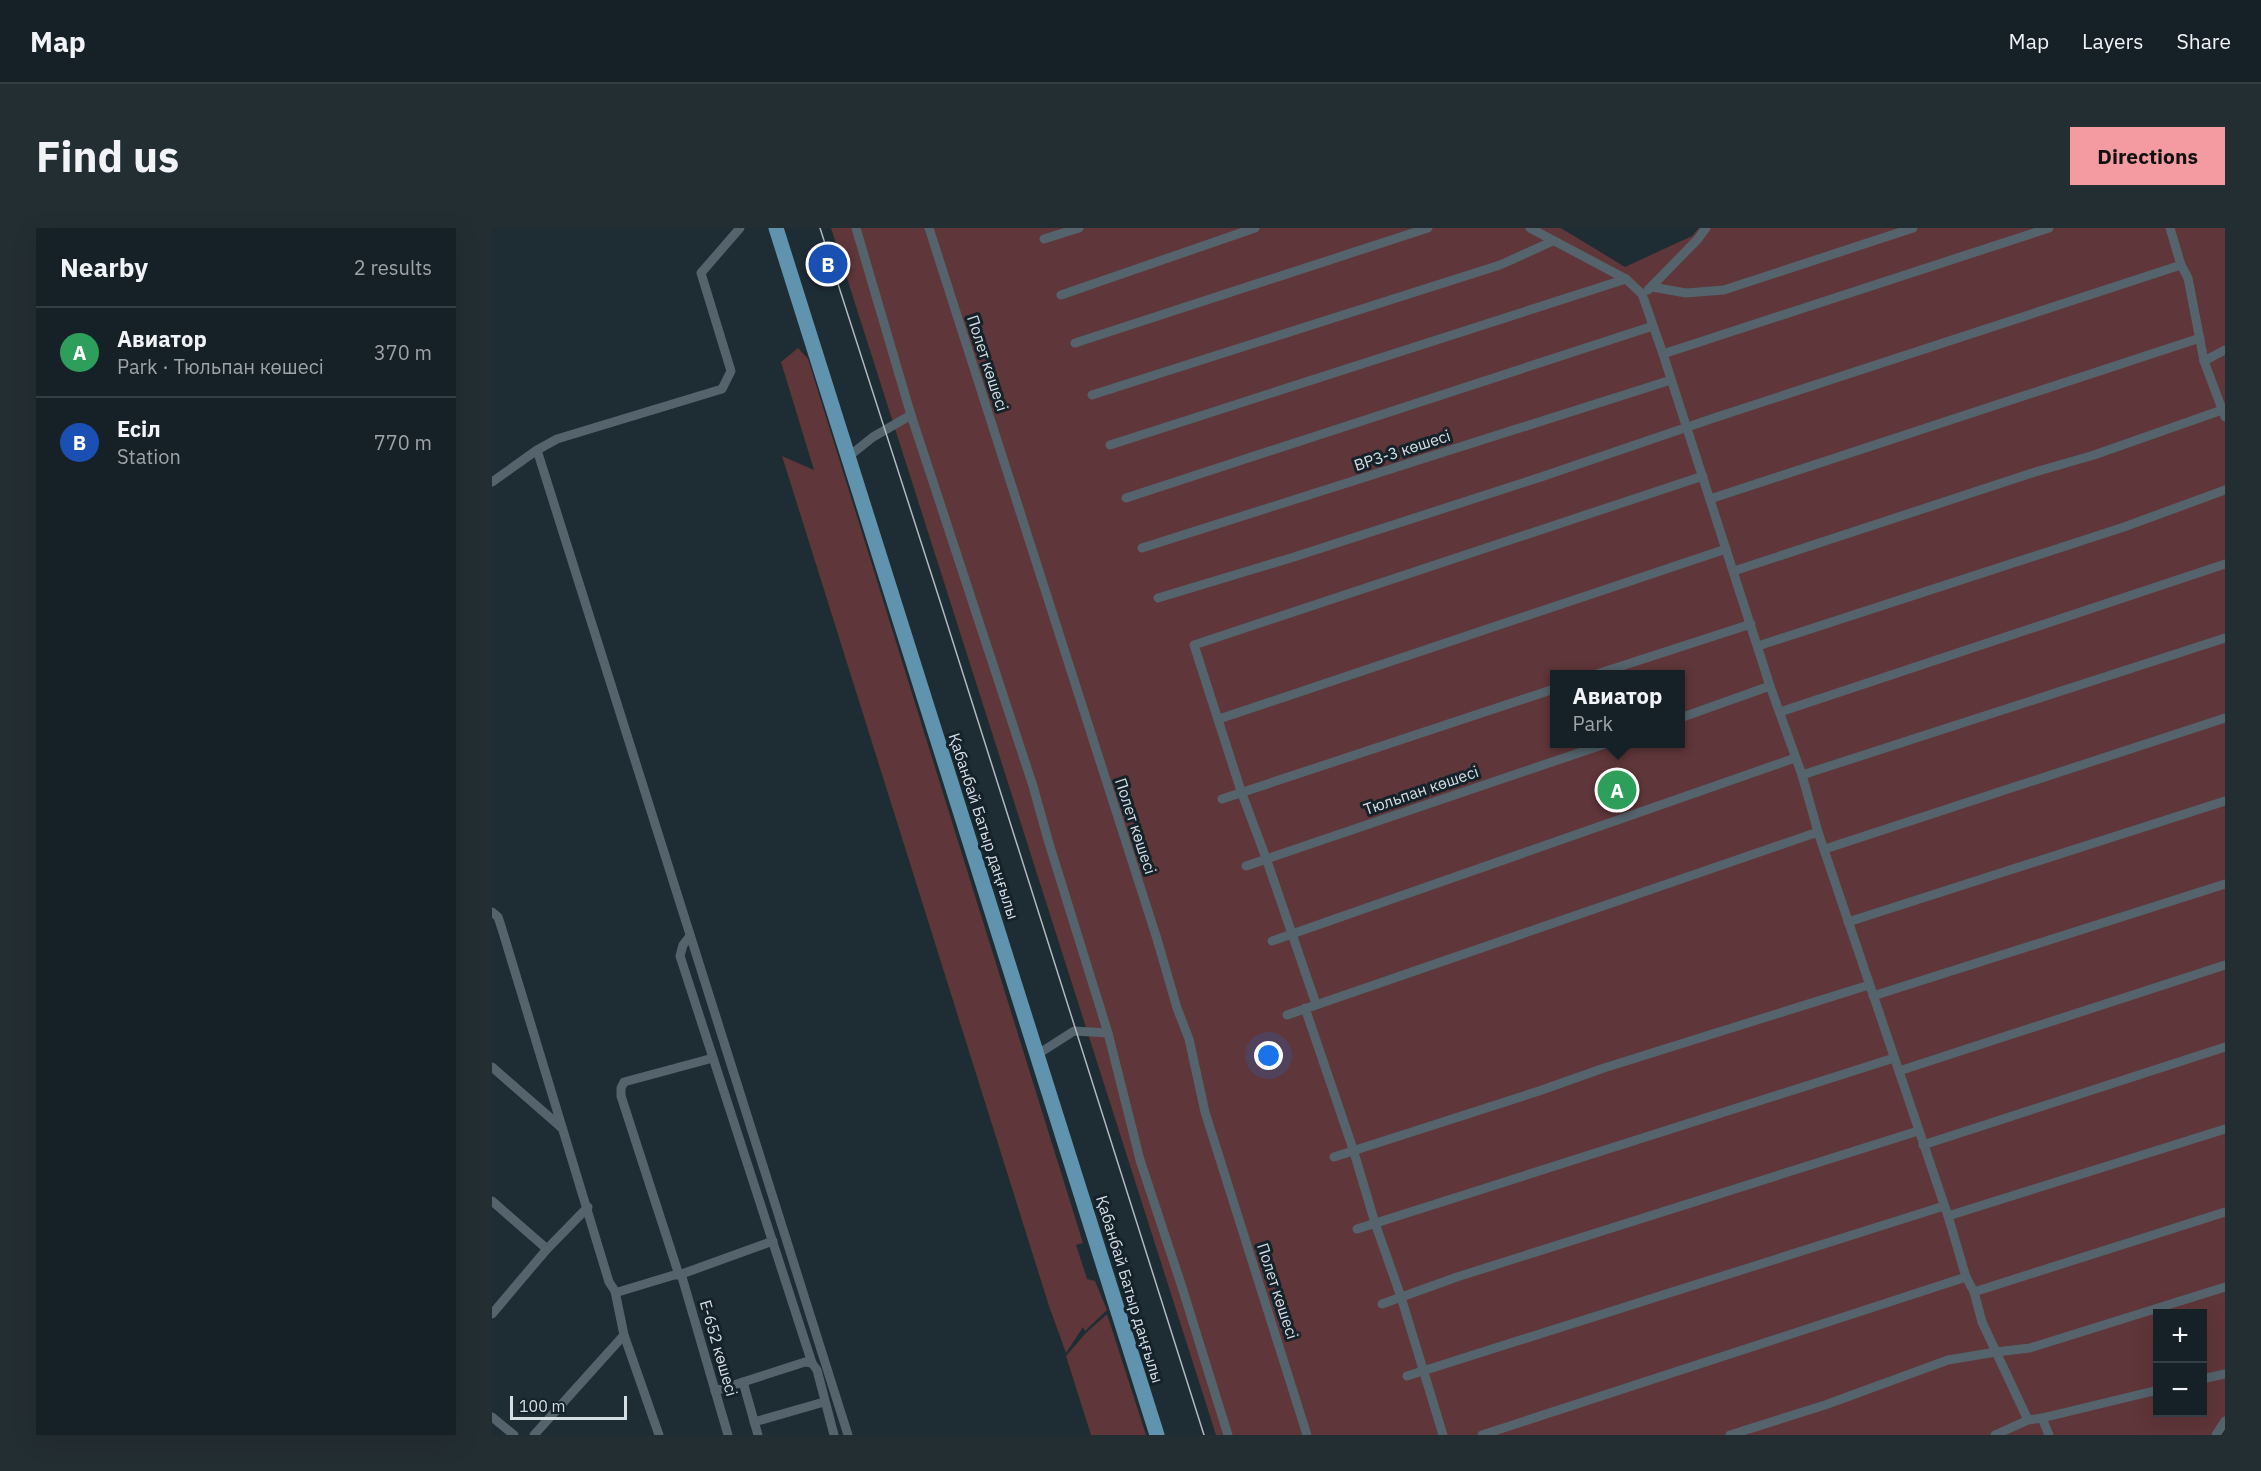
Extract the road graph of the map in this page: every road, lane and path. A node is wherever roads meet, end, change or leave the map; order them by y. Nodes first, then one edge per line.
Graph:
1 (740, 228) edge
2 (776, 228) edge
3 (785, 228) edge
4 (856, 228) edge
5 (929, 228) edge
6 (1078, 228) edge
7 (1255, 228) edge
8 (1428, 228) edge
9 (1530, 228) edge
10 (1706, 228) edge
11 (1913, 228) edge
12 (2049, 228) edge
13 (2170, 228) edge
14 (1044, 239) dead end
15 (1553, 242) junction
16 (2181, 265) junction
17 (1626, 279) junction
18 (1652, 287) junction
19 (1642, 294) junction
20 (1061, 295) dead end
21 (800, 303) junction
22 (1653, 327) junction
23 (2200, 338) junction
24 (1075, 343) dead end
25 (2225, 350) edge
26 (1663, 354) junction
27 (2204, 361) junction
28 (1671, 380) junction
29 (1092, 395) dead end
30 (2224, 414) edge
31 (911, 415) junction
32 (1687, 427) junction
33 (1110, 445) dead end
34 (537, 450) junction
35 (848, 458) junction
36 (1703, 476) junction
37 (492, 482) edge
38 (2225, 490) edge
39 (1126, 498) dead end
40 (1710, 499) junction
41 (1142, 548) dead end
42 (1726, 549) junction
43 (2225, 564) edge
44 (1734, 571) junction
45 (1158, 598) dead end
46 (1751, 624) junction
47 (2225, 638) edge
48 (1758, 646) junction
49 (1612, 670) edge
50 (1770, 686) junction
51 (1550, 689) edge
52 (1780, 712) junction
53 (1685, 716) edge
54 (2225, 718) edge
55 (1218, 719) junction
56 (1593, 748) edge
57 (1795, 758) junction
58 (1802, 775) junction
59 (1241, 791) junction
60 (1222, 799) dead end
61 (2225, 801) edge
62 (1818, 832) junction
63 (1825, 849) junction
64 (1266, 858) junction
65 (1246, 866) dead end
66 (2225, 884) edge
67 (492, 912) edge
68 (1848, 922) junction
69 (1293, 933) junction
70 (690, 936) junction
71 (1272, 941) dead end
72 (2225, 965) edge
73 (1869, 985) junction
74 (1873, 996) junction
75 (1316, 1004) junction
76 (1305, 1008) junction
77 (1287, 1015) dead end
78 (1108, 1033) junction
79 (2225, 1047) edge
80 (1038, 1054) junction
81 (713, 1058) junction
82 (1894, 1058) junction
83 (492, 1067) edge
84 (1899, 1071) junction
85 (562, 1128) junction
86 (2225, 1129) edge
87 (1918, 1131) junction
88 (1923, 1145) junction
89 (1353, 1149) junction
90 (1334, 1156) dead end
91 (492, 1201) edge
92 (1944, 1206) junction
93 (588, 1207) junction
94 (2225, 1212) edge
95 (1948, 1216) junction
96 (1375, 1223) junction
97 (1357, 1229) dead end
98 (773, 1241) junction
99 (547, 1250) junction
100 (677, 1275) junction
101 (1966, 1277) junction
102 (2225, 1287) edge
103 (615, 1292) junction
104 (1974, 1292) junction
105 (1401, 1297) junction
106 (1382, 1304) dead end
107 (492, 1314) edge
108 (624, 1335) junction
109 (1996, 1352) junction
110 (812, 1363) junction
111 (1423, 1371) junction
112 (2225, 1374) edge
113 (1407, 1376) dead end
114 (2207, 1378) edge
115 (743, 1382) junction
116 (715, 1391) junction
117 (2153, 1391) edge
118 (825, 1402) junction
119 (492, 1417) edge
120 (2042, 1418) junction
121 (2028, 1420) junction
122 (2225, 1420) edge
123 (754, 1422) junction
124 (514, 1435) edge
125 (534, 1435) edge
126 (659, 1435) edge
127 (728, 1435) edge
128 (758, 1435) edge
129 (834, 1435) edge
130 (848, 1435) edge
131 (1157, 1435) edge
132 (1227, 1435) edge
133 (1307, 1435) edge
134 (1443, 1435) edge
135 (1482, 1435) edge
136 (1730, 1435) edge
137 (1995, 1435) edge
138 (2049, 1435) edge
139 (2216, 1435) edge

1 - 34 street
2 - 21 main road, Қабанбай Батыр даңғылы
3 - 21 main road
4 - 31 street
5 - 133 street, Полет көшесі
6 - 14 street
7 - 20 street
8 - 24 street
9 - 15 street
10 - 18 street
11 - 18 street
12 - 26 street
13 - 16 street
15 - 17 street
15 - 29 street
16 - 23 street
16 - 32 street
17 - 19 street
17 - 33 street
18 - 19 street
19 - 22 street
21 - 35 main road, Қабанбай Батыр даңғылы
22 - 26 street
22 - 39 street
23 - 27 street
23 - 40 street
25 - 27 street
26 - 28 street
27 - 30 street
28 - 32 street
28 - 41 street, ВРЗ-3 көшесі
30 - 44 street
31 - 35 street
31 - 78 street
32 - 36 street
32 - 45 street
34 - 37 street
34 - 70 street
35 - 80 main road, Қабанбай Батыр даңғылы
36 - 40 street
36 - 55 street
38 - 48 street
40 - 42 street
42 - 44 street
42 - 55 street
43 - 52 street
44 - 46 street
46 - 48 street
46 - 49 street
47 - 58 street
48 - 50 street
50 - 52 street
50 - 53 street
51 - 59 street
52 - 57 street
54 - 63 street
55 - 59 street
56 - 64 street, Тюльпан көшесі
57 - 58 street
57 - 69 street
58 - 62 street
59 - 60 street
59 - 64 street
61 - 68 street
62 - 63 street
62 - 75 street
63 - 68 street
64 - 65 street, Тюльпан көшесі
64 - 69 street
66 - 74 street
67 - 85 street
68 - 73 street
69 - 71 street
69 - 75 street
70 - 81 street
70 - 130 street
72 - 84 street
73 - 74 street
73 - 89 street
74 - 82 street
75 - 76 street
76 - 77 street
76 - 89 street
78 - 80 street
78 - 132 street
79 - 88 street
80 - 131 main road, Қабанбай Батыр даңғылы
81 - 98 street
81 - 100 street, Е-652 көшесі
82 - 84 street
82 - 96 street
83 - 85 street
84 - 87 street
85 - 93 street
86 - 95 street
87 - 88 street
87 - 105 street
88 - 92 street
89 - 90 street
89 - 96 street
91 - 99 street
92 - 95 street
92 - 111 street
93 - 99 street
93 - 103 street
94 - 104 street
95 - 101 street
96 - 97 street
96 - 105 street
98 - 100 street
98 - 110 street
99 - 107 street
100 - 103 street
100 - 116 street, Е-652 көшесі
101 - 104 street
101 - 135 street
102 - 109 street
103 - 108 street
104 - 109 street
105 - 106 street
105 - 111 street
108 - 125 street
108 - 126 street
109 - 121 street
109 - 136 street
110 - 115 street
110 - 118 street
111 - 113 street
111 - 134 street
112 - 114 street
115 - 116 street
115 - 123 street
116 - 127 street, Е-652 көшесі
117 - 120 street
118 - 123 street
118 - 129 street
119 - 124 street
120 - 121 street
120 - 138 street
121 - 137 street
122 - 139 street
123 - 128 street

